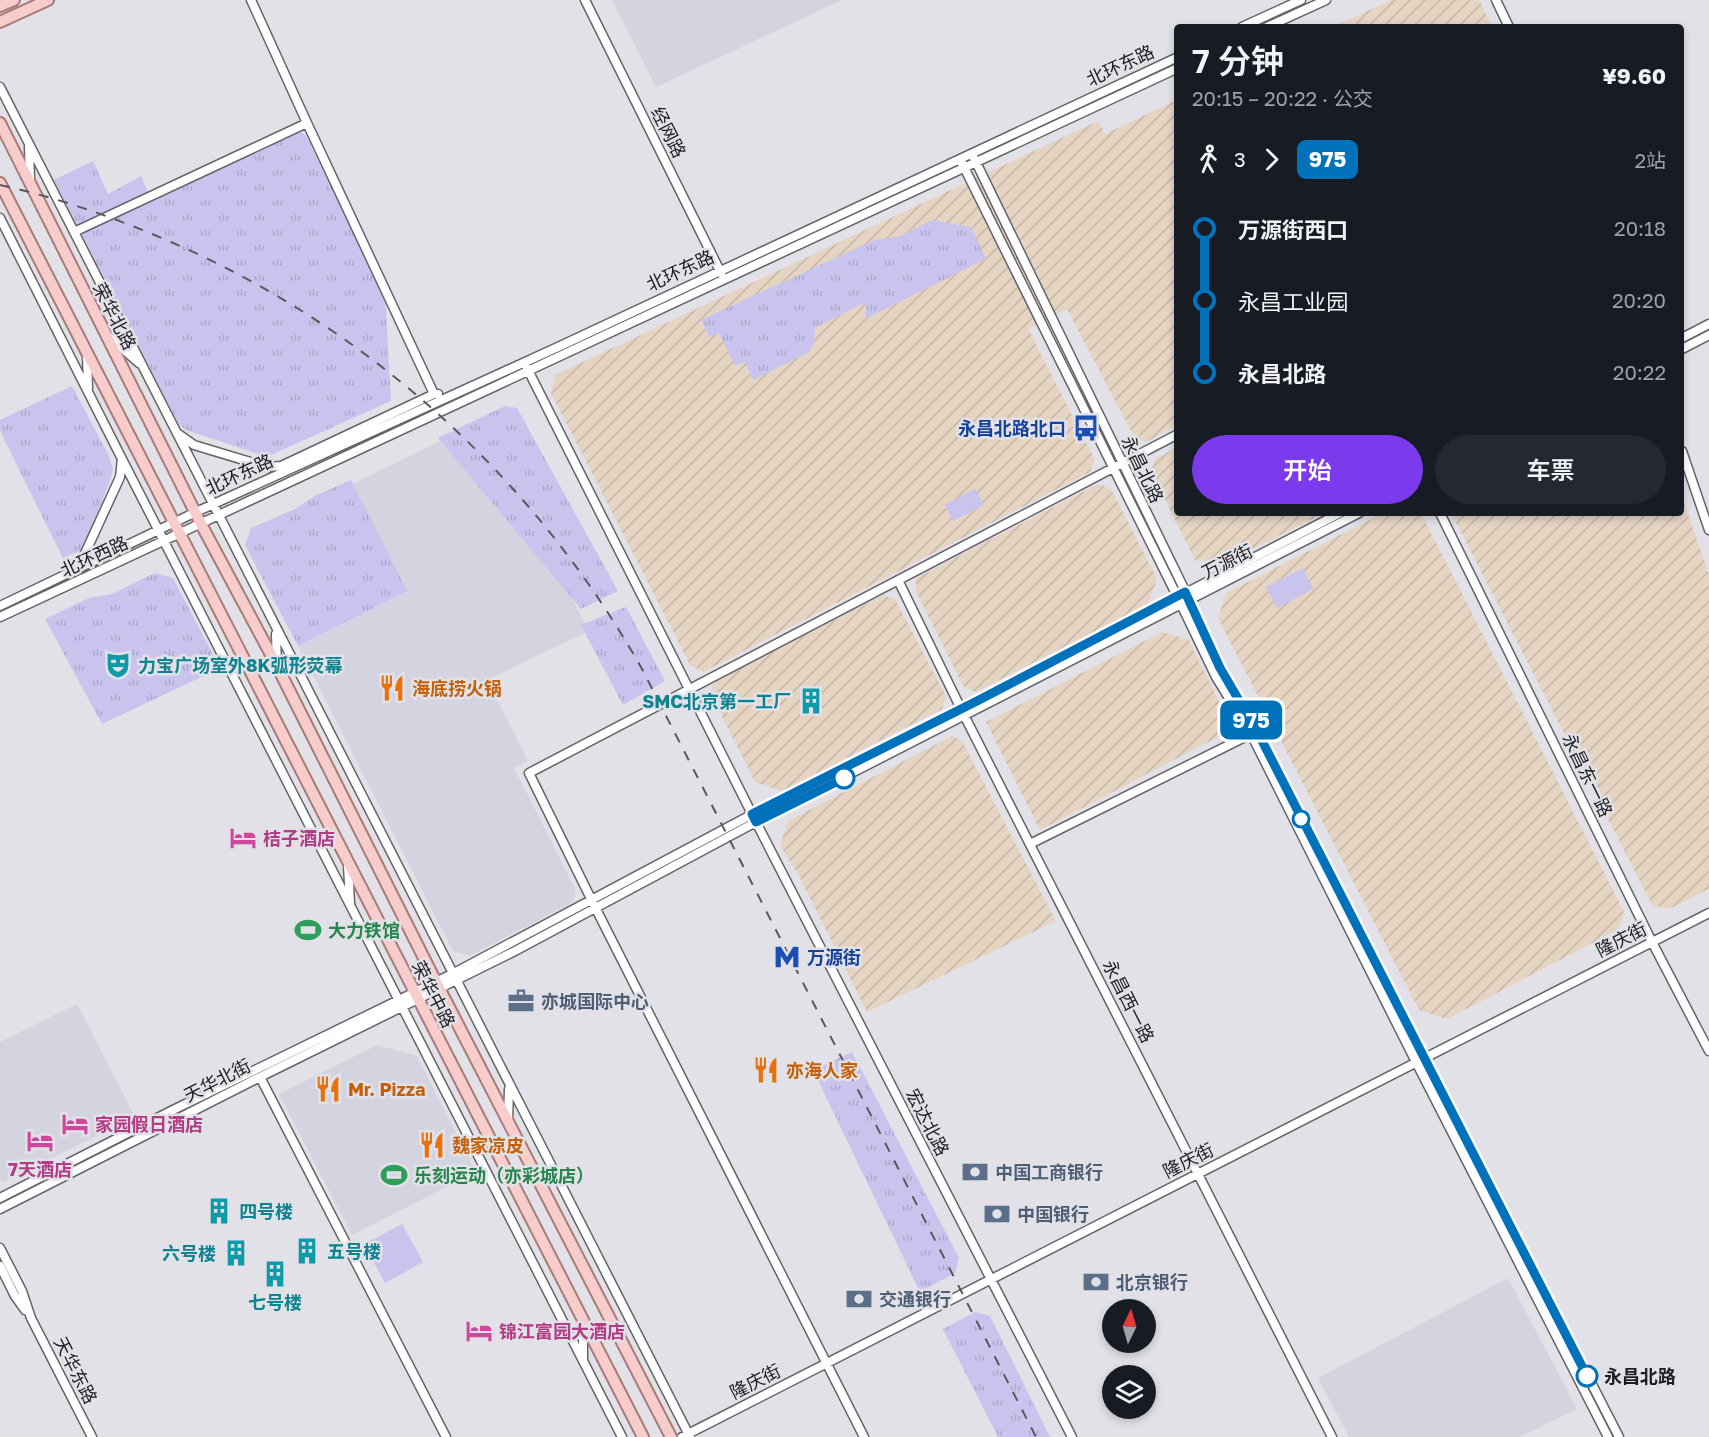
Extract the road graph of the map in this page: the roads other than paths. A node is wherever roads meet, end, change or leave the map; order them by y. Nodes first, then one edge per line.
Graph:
1 (14, 0) edge
2 (48, 0) edge
3 (251, 0) edge
4 (585, 0) edge
5 (1301, 0) edge
6 (1326, 0) edge
7 (1496, 0) edge
8 (0, 6) edge
9 (0, 22) edge
10 (1249, 24) edge
11 (1274, 24) edge
12 (1508, 24) edge
13 (1174, 59) edge
14 (1174, 70) edge
15 (0, 87) edge
16 (0, 123) edge
17 (307, 123) junction
18 (29, 144) junction
19 (972, 153) junction
20 (960, 159) junction
21 (976, 163) junction
22 (964, 168) junction
23 (0, 183) edge
24 (30, 183) junction
25 (0, 218) edge
26 (74, 232) junction
27 (719, 270) junction
28 (724, 279) junction
29 (1709, 324) edge
30 (106, 333) junction
31 (1709, 335) edge
32 (1684, 337) edge
33 (1684, 348) edge
34 (87, 352) junction
35 (524, 362) junction
36 (143, 367) junction
37 (529, 371) junction
38 (89, 391) junction
39 (434, 394) junction
40 (452, 395) junction
41 (177, 433) junction
42 (1174, 436) edge
43 (1684, 457) edge
44 (122, 459) junction
45 (1121, 462) junction
46 (1112, 467) junction
47 (213, 505) junction
48 (196, 513) junction
49 (218, 516) junction
50 (1334, 516) edge
51 (1353, 516) edge
52 (1441, 516) edge
53 (174, 523) junction
54 (201, 524) junction
55 (159, 530) junction
56 (1709, 530) edge
57 (180, 534) junction
58 (164, 541) junction
59 (71, 573) junction
60 (898, 580) junction
61 (1183, 598) junction
62 (0, 606) edge
63 (0, 617) edge
64 (276, 630) junction
65 (277, 666) junction
66 (689, 688) junction
67 (963, 712) junction
68 (1254, 733) junction
69 (754, 818) junction
70 (1030, 844) junction
71 (348, 861) junction
72 (591, 900) junction
73 (350, 906) junction
74 (596, 909) junction
75 (1709, 913) edge
76 (1652, 942) junction
77 (454, 977) junction
78 (438, 985) junction
79 (416, 995) junction
80 (398, 999) junction
81 (402, 1008) junction
82 (1709, 1051) edge
83 (1420, 1060) junction
84 (260, 1077) junction
85 (510, 1086) junction
86 (508, 1121) junction
87 (1199, 1173) junction
88 (0, 1198) edge
89 (0, 1209) edge
90 (0, 1248) edge
91 (0, 1266) edge
92 (991, 1279) junction
93 (31, 1318) junction
94 (583, 1320) junction
95 (583, 1362) junction
96 (826, 1363) junction
97 (686, 1436) edge
98 (92, 1437) edge
99 (446, 1437) edge
100 (622, 1437) edge
101 (643, 1437) edge
102 (671, 1437) edge
103 (864, 1437) edge
104 (1072, 1437) edge
105 (1332, 1437) edge
106 (1608, 1437) edge
107 (1619, 1437) edge

1 - 8 main road
2 - 9 main road
3 - 17 street
4 - 27 street, 经网路
5 - 10 street
6 - 11 street
7 - 12 street
13 - 19 street, 北环东路
14 - 21 street, 北环东路
15 - 18 street
16 - 24 main road, 荣华北路
17 - 26 street
17 - 39 street
18 - 24 street
18 - 26 street
19 - 20 street, 北环东路
19 - 21 street, 永昌北路
20 - 22 street, 永昌北路
20 - 27 street, 北环东路
21 - 22 street, 北环东路
21 - 45 street, 永昌北路
22 - 28 street, 北环东路
22 - 46 street, 永昌北路
23 - 34 main road
24 - 30 main road, 荣华北路
25 - 38 street
26 - 36 street
27 - 28 street, 经网路
27 - 35 street, 北环东路
28 - 37 street, 北环东路
29 - 32 street
30 - 36 street
30 - 48 main road, 荣华北路
31 - 33 street
34 - 38 street
34 - 53 main road
35 - 37 street, 宏达北路
35 - 40 street, 北环东路
36 - 41 street
37 - 49 street, 北环东路
37 - 66 street, 宏达北路
38 - 44 street
39 - 40 street
39 - 41 street
40 - 47 street, 北环东路
41 - 47 street
42 - 45 street
43 - 56 street
44 - 55 street
44 - 59 street
45 - 46 street
45 - 61 street, 永昌北路
46 - 60 street
46 - 61 street, 永昌北路
47 - 48 street, 北环东路
47 - 49 street
48 - 53 street, 北环西路
48 - 54 main road, 荣华北路
49 - 54 street, 北环东路
49 - 64 street
50 - 61 street, 万源街
51 - 61 street, 万源街
52 - 76 street, 永昌东一路
53 - 55 street, 北环西路
53 - 57 main road
54 - 57 street, 北环西路
54 - 65 main road, 荣华中路
55 - 58 street
55 - 59 street, 北环西路
57 - 58 street, 北环西路
57 - 71 main road, 荣华中路
58 - 63 street, 北环西路
58 - 73 street
59 - 62 street, 北环西路
60 - 66 street
60 - 67 street, 永昌西一路
61 - 67 street, 万源街
61 - 68 street, 永昌北路
64 - 65 street
64 - 77 street
65 - 78 main road, 荣华中路
66 - 69 street, 宏达北路
66 - 72 street
67 - 69 street, 万源街
67 - 70 street, 永昌西一路
68 - 70 street
68 - 83 street, 永昌北路
69 - 72 street, 万源街
69 - 74 street, 万源街
69 - 92 street, 宏达北路
70 - 87 street, 永昌西一路
71 - 73 street
71 - 79 main road, 荣华中路
72 - 74 street
72 - 77 street, 万源街
73 - 80 street
74 - 77 street, 万源街
74 - 96 street
75 - 76 street, 隆庆街
76 - 82 street, 永昌东一路
76 - 83 street, 隆庆街
77 - 78 street, 万源街
77 - 85 street
78 - 79 street, 万源街
78 - 86 main road, 荣华中路
79 - 80 street, 天华北街
79 - 81 street, 天华北街
79 - 94 main road, 荣华中路
80 - 81 street
80 - 88 street, 天华北街
81 - 84 street, 天华北街
81 - 95 street
83 - 87 street, 隆庆街
83 - 106 street, 永昌北路
83 - 107 street, 永昌北路
84 - 89 street, 天华北街
84 - 99 street
85 - 86 street
85 - 97 street
86 - 102 main road, 荣华中路
87 - 92 street, 隆庆街
87 - 105 street, 永昌西一路
90 - 93 street, 天华东路
91 - 93 street, 天华东路
92 - 96 street, 隆庆街
92 - 104 street, 宏达北路
93 - 98 street, 天华东路
94 - 95 street
94 - 101 main road, 荣华中路
95 - 100 street
96 - 97 street, 隆庆街
96 - 103 street

